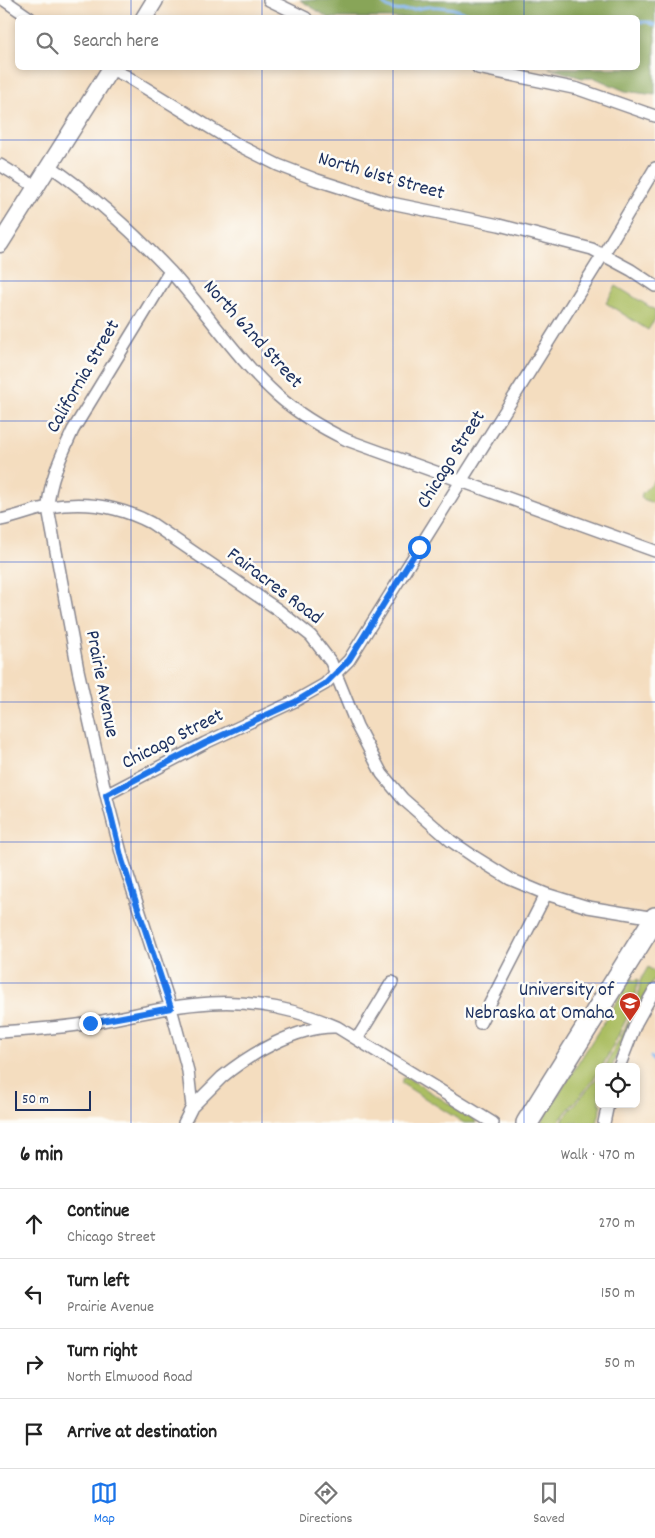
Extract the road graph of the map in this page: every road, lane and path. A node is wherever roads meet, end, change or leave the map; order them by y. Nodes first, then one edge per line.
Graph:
1 (4, 0) edge
2 (155, 0) edge
3 (270, 0) edge
4 (26, 15) edge
5 (146, 15) edge
6 (300, 15) edge
7 (109, 70) edge
8 (114, 70) edge
9 (488, 70) edge
10 (655, 116) edge
11 (0, 165) edge
12 (50, 166) junction
13 (655, 168) edge
14 (36, 187) junction
15 (0, 244) edge
16 (603, 255) junction
17 (170, 271) junction
18 (655, 286) edge
19 (462, 481) junction
20 (48, 508) junction
21 (0, 520) edge
22 (655, 551) edge
23 (336, 674) junction
24 (106, 795) junction
25 (546, 894) junction
26 (655, 918) edge
27 (392, 982) dead end
28 (655, 989) edge
29 (171, 1008) junction
30 (480, 1023) dead end
31 (337, 1028) junction
32 (0, 1032) edge
33 (357, 1039) junction
34 (621, 1063) edge
35 (192, 1107) junction
36 (607, 1108) edge
37 (184, 1123) edge
38 (493, 1123) edge
39 (527, 1123) edge
40 (604, 1123) edge

1 - 4 street
2 - 5 main road
3 - 6 street
7 - 12 main road
8 - 16 street, North 61st Street
9 - 10 street
11 - 14 street
12 - 14 main road
12 - 17 street, North 62nd Street
13 - 16 street, Chicago Street
14 - 15 main road
16 - 18 street, North 61st Street
16 - 19 street, Chicago Street
17 - 19 street, North 62nd Street
17 - 20 street, California Street
19 - 22 street, North 62nd Street
19 - 23 street, Chicago Street
20 - 21 street, Fairacres Road
20 - 23 street, Fairacres Road
20 - 24 street, Prairie Avenue
23 - 24 street, Chicago Street
23 - 25 street, Fairacres Road
24 - 29 street, Prairie Avenue
25 - 26 street, Fairacres Road
25 - 30 street
26 - 39 highway
27 - 33 street
28 - 34 street
29 - 31 street
29 - 32 street
29 - 35 street, Prairie Avenue
31 - 33 street
31 - 35 street
33 - 38 street
35 - 37 street
36 - 40 street

